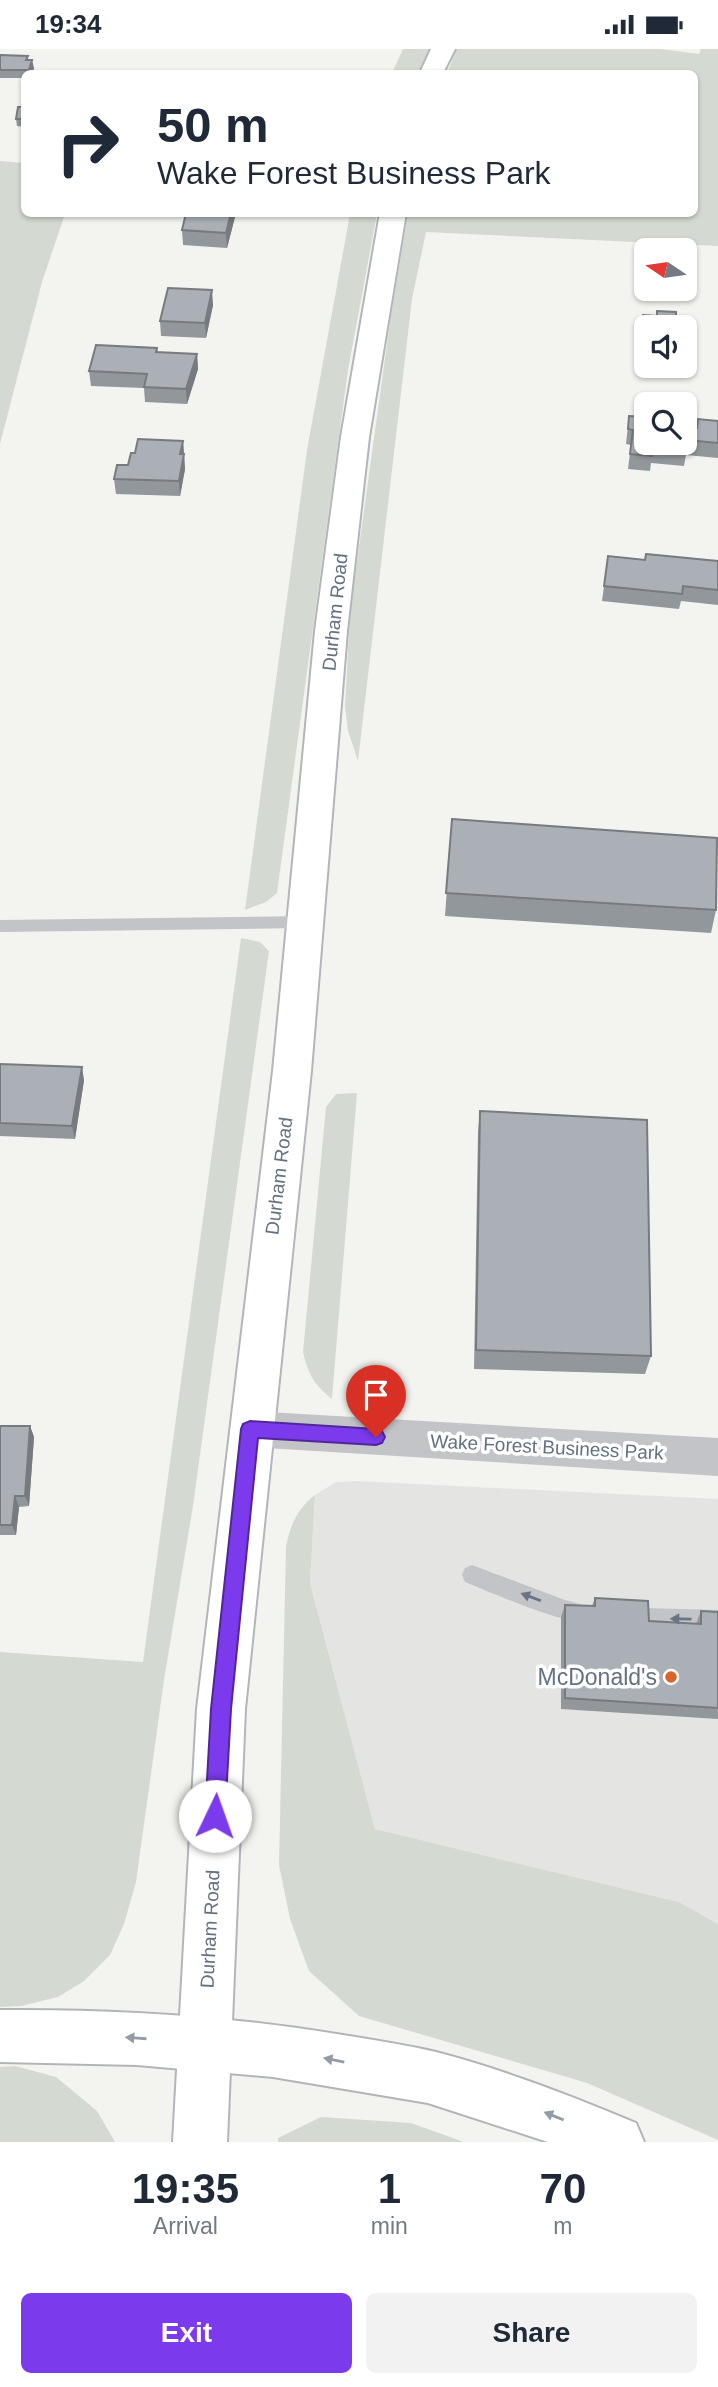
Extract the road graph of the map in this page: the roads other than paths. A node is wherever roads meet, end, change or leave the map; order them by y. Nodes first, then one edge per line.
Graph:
1 (443, 49) edge
2 (433, 70) edge
3 (392, 217) edge
4 (305, 922) junction
5 (0, 926) edge
6 (250, 1429) junction
7 (718, 1457) edge
8 (472, 1575) dead end
9 (591, 1615) edge
10 (644, 1618) edge
11 (718, 1620) edge
12 (0, 2036) edge
13 (204, 2042) junction
14 (200, 2142) edge
15 (617, 2142) edge

1 - 2 main road
3 - 4 main road, Durham Road
4 - 5 lane
4 - 6 main road, Durham Road
6 - 7 street, Wake Forest Business Park
6 - 13 main road, Durham Road
9 -> 8 lane
11 -> 10 lane
13 -> 12 main road
13 - 14 main road, Durham Road
15 -> 13 main road

